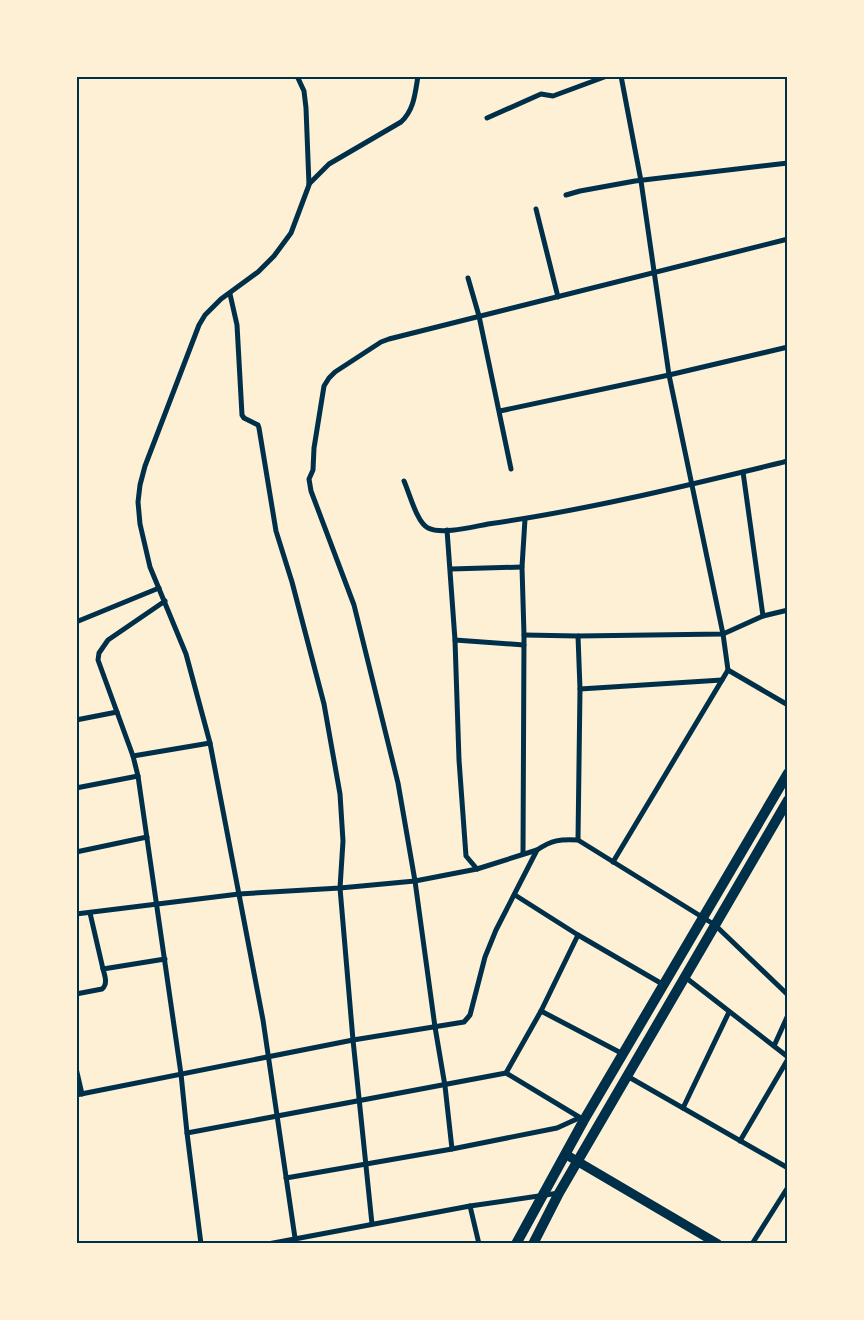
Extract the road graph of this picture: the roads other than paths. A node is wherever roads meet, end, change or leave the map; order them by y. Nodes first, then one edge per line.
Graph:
1 (297, 76) edge
2 (418, 76) edge
3 (607, 76) edge
4 (621, 76) edge
5 (487, 118) dead end
6 (788, 163) edge
7 (641, 181) junction
8 (309, 185) junction
9 (566, 195) dead end
10 (536, 209) dead end
11 (788, 239) edge
12 (654, 274) junction
13 (468, 278) dead end
14 (230, 294) junction
15 (558, 297) junction
16 (479, 316) junction
17 (788, 347) edge
18 (668, 375) junction
19 (500, 412) junction
20 (788, 461) edge
21 (511, 469) dead end
22 (743, 472) junction
23 (404, 481) dead end
24 (691, 484) junction
25 (524, 519) junction
26 (447, 530) junction
27 (522, 567) junction
28 (450, 570) junction
29 (159, 588) junction
30 (165, 601) junction
31 (788, 610) edge
32 (763, 616) junction
33 (76, 622) edge
34 (723, 634) junction
35 (524, 635) junction
36 (578, 636) junction
37 (455, 640) junction
38 (524, 645) junction
39 (728, 670) junction
40 (722, 680) junction
41 (580, 689) junction
42 (788, 705) edge
43 (117, 712) junction
44 (76, 720) edge
45 (210, 743) junction
46 (133, 756) junction
47 (788, 773) edge
48 (138, 776) junction
49 (76, 788) edge
50 (788, 800) edge
51 (147, 837) junction
52 (578, 840) junction
53 (537, 850) junction
54 (76, 852) edge
55 (523, 854) junction
56 (613, 862) junction
57 (477, 869) junction
58 (415, 881) junction
59 (340, 888) junction
60 (239, 894) junction
61 (515, 895) junction
62 (157, 905) junction
63 (90, 912) junction
64 (76, 914) edge
65 (703, 917) junction
66 (715, 926) junction
67 (578, 935) junction
68 (165, 959) junction
69 (103, 969) junction
70 (685, 977) junction
71 (664, 985) junction
72 (76, 994) edge
73 (788, 995) edge
74 (541, 1011) junction
75 (729, 1012) junction
76 (788, 1015) edge
77 (435, 1027) junction
78 (353, 1040) junction
79 (774, 1046) junction
80 (623, 1054) junction
81 (269, 1057) junction
82 (788, 1058) edge
83 (76, 1068) edge
84 (181, 1074) junction
85 (506, 1074) junction
86 (627, 1076) junction
87 (445, 1086) junction
88 (79, 1095) edge
89 (360, 1100) junction
90 (683, 1108) junction
91 (277, 1117) junction
92 (582, 1119) junction
93 (187, 1133) junction
94 (740, 1141) junction
95 (452, 1149) junction
96 (564, 1154) junction
97 (578, 1162) junction
98 (366, 1165) junction
99 (788, 1168) edge
100 (286, 1178) junction
101 (788, 1187) edge
102 (559, 1193) junction
103 (543, 1195) junction
104 (470, 1206) junction
105 (372, 1224) junction
106 (295, 1238) junction
107 (201, 1244) edge
108 (268, 1244) edge
109 (479, 1244) edge
110 (516, 1244) edge
111 (533, 1244) edge
112 (718, 1244) edge
113 (752, 1244) edge

1 - 8 street
2 - 8 street
3 - 5 street
4 - 7 street
6 - 7 street
7 - 9 street
7 - 12 street
8 - 14 street
10 - 15 street
11 - 12 street
12 - 15 street
12 - 18 street
13 - 16 street
14 - 29 street
14 - 59 street
15 - 16 street
16 - 19 street
16 - 58 street
17 - 18 street
18 - 19 street
18 - 24 street
19 - 21 street
20 - 22 street
22 - 24 street
22 - 32 street
23 - 26 street
24 - 25 street
24 - 34 street
25 - 26 street
25 - 27 street
26 - 28 street
27 - 28 street
27 - 35 street
28 - 37 street
29 - 30 street
29 - 33 street
30 - 43 street
30 - 45 street
31 - 32 street
32 - 34 street
34 - 36 street
34 - 39 street
35 - 36 street
35 - 38 street
36 - 41 street
37 - 38 street
37 - 57 street
38 - 55 street
39 - 40 street
39 - 42 street
40 - 41 street
40 - 56 street
41 - 52 street
43 - 44 street
43 - 46 street
45 - 46 street
45 - 60 street
46 - 48 street
47 - 65 main road
48 - 49 street
48 - 51 street
50 - 66 main road
51 - 54 street
51 - 62 street
52 - 53 street
52 - 56 street
53 - 55 street
53 - 61 street
55 - 57 street
56 - 65 street
57 - 58 street
58 - 59 street
58 - 77 street
59 - 60 street
59 - 78 street
60 - 62 street
60 - 81 street
61 - 67 street
61 - 77 street
62 - 63 street
62 - 68 street
63 - 64 street
63 - 69 street
65 - 66 street
65 - 71 main road
66 - 70 main road
66 - 73 street
67 - 71 street
67 - 74 street
68 - 69 street
68 - 84 street
69 - 72 street
70 - 75 street
70 - 86 main road
71 - 80 main road
74 - 80 street
74 - 85 street
75 - 79 street
75 - 90 street
76 - 79 street
77 - 78 street
77 - 87 street
78 - 81 street
78 - 89 street
79 - 82 street
80 - 92 main road
81 - 84 street
81 - 91 street
82 - 94 street
83 - 88 street
84 - 88 street
84 - 93 street
85 - 87 street
85 - 92 street
86 - 90 street
86 - 97 main road
87 - 89 street
87 - 95 street
89 - 91 street
89 - 98 street
90 - 94 street
91 - 93 street
91 - 100 street
92 - 95 street
92 - 96 main road
93 - 107 street
94 - 99 street
95 - 98 street
96 - 97 street
96 - 103 main road
97 - 102 main road
97 - 112 street
98 - 100 street
98 - 105 street
100 - 106 street
101 - 113 street
102 - 103 street
102 - 111 main road
103 - 104 street
103 - 110 main road
104 - 105 street
104 - 109 street
105 - 106 street
106 - 108 street

